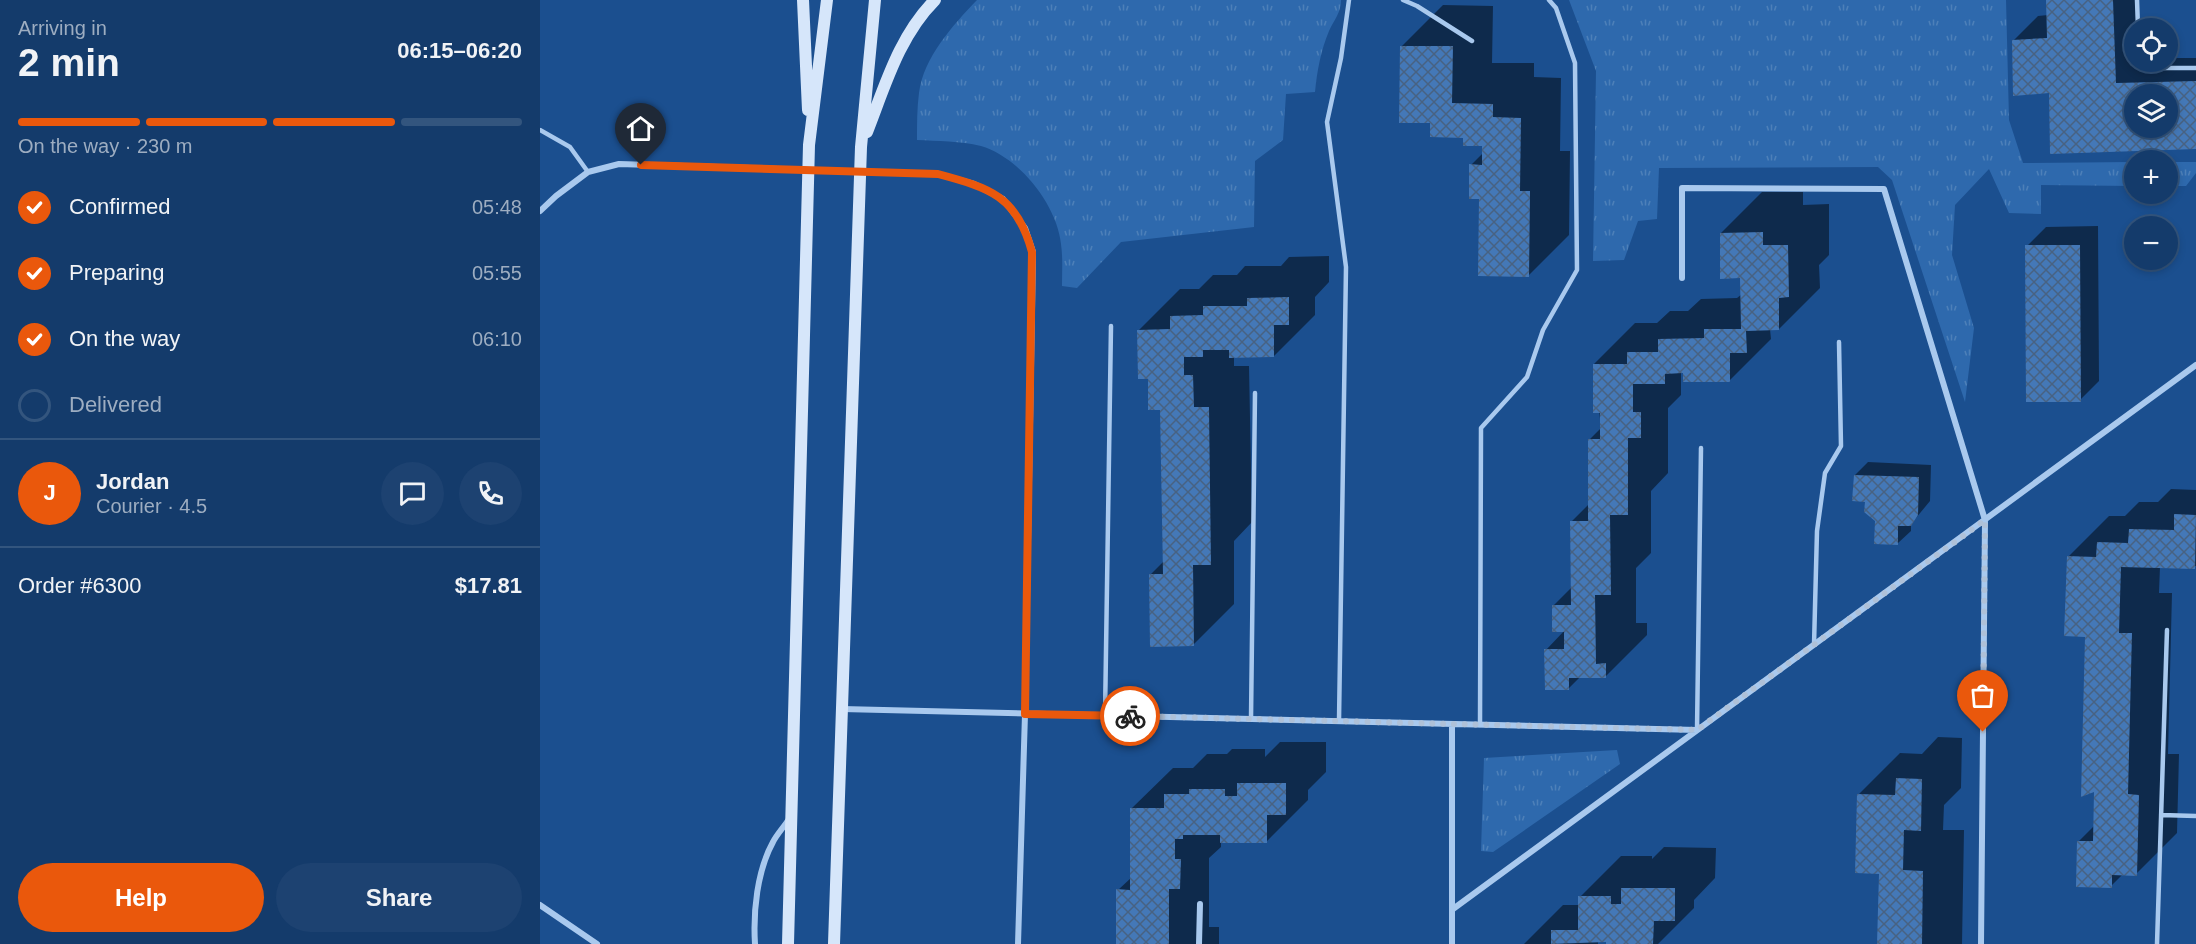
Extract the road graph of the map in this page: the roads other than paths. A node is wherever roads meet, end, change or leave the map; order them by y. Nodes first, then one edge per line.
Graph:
1 (803, 0) edge
2 (827, 0) edge
3 (874, 0) edge
4 (934, 0) edge
5 (1349, 0) edge
6 (1403, 0) edge
7 (1549, 0) edge
8 (2137, 0) edge
9 (2138, 18) edge
10 (1472, 41) dead end
11 (2178, 68) edge
12 (2196, 68) edge
13 (540, 130) edge
14 (809, 145) junction
15 (861, 147) junction
16 (588, 172) junction
17 (540, 211) edge
18 (1682, 278) dead end
19 (1111, 326) dead end
20 (1839, 342) dead end
21 (2196, 365) edge
22 (1255, 393) dead end
23 (1701, 448) dead end
24 (1985, 520) junction
25 (2167, 630) dead end
26 (1814, 645) junction
27 (842, 709) junction
28 (1025, 714) junction
29 (1106, 716) junction
30 (1251, 719) junction
31 (1339, 721) junction
32 (1452, 724) junction
33 (1480, 725) junction
34 (1697, 730) junction
35 (2161, 815) junction
36 (791, 816) junction
37 (2196, 816) edge
38 (1200, 904) dead end
39 (540, 905) edge
40 (1453, 909) junction
41 (594, 943) edge
42 (755, 944) edge
43 (788, 944) edge
44 (834, 944) edge
45 (1018, 944) edge
46 (1199, 944) edge
47 (1452, 944) edge
48 (1981, 944) edge
49 (2157, 944) edge

1 - 14 main road
2 - 14 main road
3 - 15 main road
4 - 15 main road
5 - 31 lane
6 - 10 lane
7 - 33 lane
8 - 9 lane
11 - 12 lane
13 - 16 lane
14 - 36 main road
15 - 27 main road
16 - 17 street
16 - 28 street, bridge
18 - 24 street
19 - 29 lane
20 - 26 lane
21 - 24 street
22 - 30 lane
23 - 34 lane
24 - 26 street
24 - 48 street
25 - 35 lane
26 - 34 street
27 - 28 street
27 - 44 main road
28 - 29 street
28 - 45 street
29 - 30 street
30 - 31 street
31 - 32 street
32 - 33 street
32 - 40 street
33 - 34 street
34 - 40 street
35 - 37 lane
35 - 49 lane
36 - 42 street
36 - 43 main road
38 - 46 street
39 - 41 street
40 - 47 street

